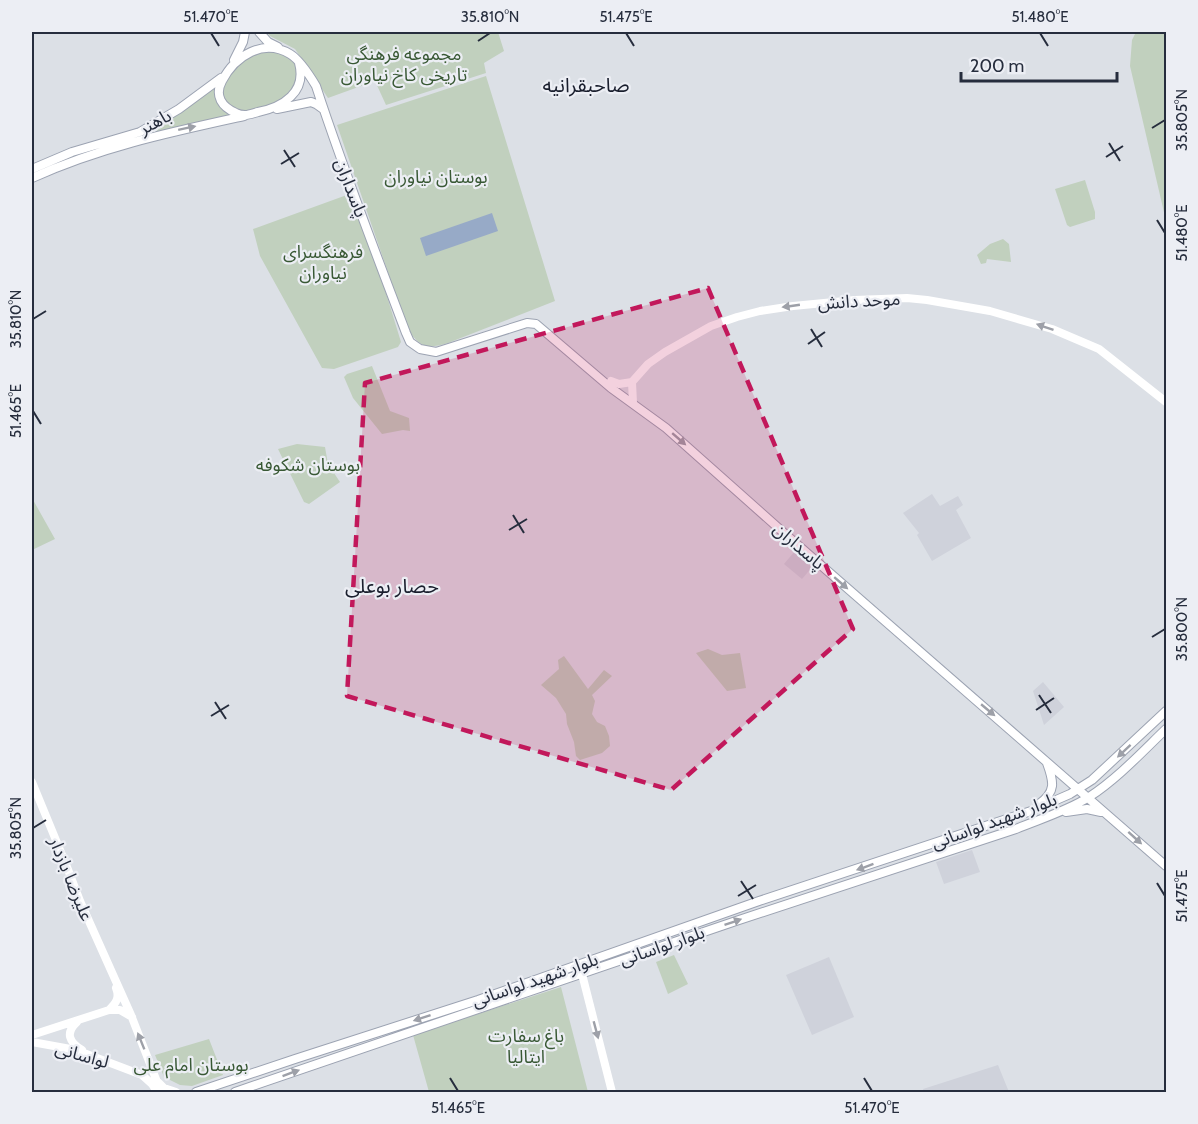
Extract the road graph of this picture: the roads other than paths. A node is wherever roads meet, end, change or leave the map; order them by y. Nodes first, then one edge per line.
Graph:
1 (246, 32) edge
2 (255, 36) edge
3 (283, 51) junction
4 (299, 63) junction
5 (225, 75) junction
6 (273, 109) junction
7 (323, 109) junction
8 (244, 116) junction
9 (32, 169) edge
10 (32, 178) edge
11 (406, 333) junction
12 (611, 381) joint
13 (632, 382) junction
14 (1167, 402) edge
15 (633, 403) junction
16 (1167, 711) edge
17 (1167, 729) edge
18 (1046, 760) junction
19 (32, 782) edge
20 (1078, 790) junction
21 (1088, 798) junction
22 (1031, 811) junction
23 (1054, 814) junction
24 (1106, 814) junction
25 (884, 860) junction
26 (1167, 866) edge
27 (888, 872) junction
28 (582, 974) junction
29 (112, 976) junction
30 (109, 1010) junction
31 (87, 1017) junction
32 (132, 1018) junction
33 (32, 1035) edge
34 (32, 1042) edge
35 (104, 1060) junction
36 (150, 1064) junction
37 (142, 1075) junction
38 (156, 1080) junction
39 (160, 1092) edge
40 (176, 1092) edge
41 (196, 1092) edge
42 (235, 1092) edge
43 (612, 1092) edge

1 - 2 main road
1 - 5 main road, باهنر
2 - 3 main road
3 - 4 main road
3 - 5 main road
4 - 6 main road
4 - 7 main road, پاسداران
5 - 8 main road
5 - 9 main road, باهنر
6 - 7 main road
6 - 8 main road
7 - 11 main road, پاسداران
10 -> 8 main road, باهنر
11 - 12 main road
11 - 15 main road, پاسداران
12 - 13 main road
14 -> 13 main road, موحد دانش
13 - 15 main road
15 -> 18 main road, پاسداران
16 -> 20 main road, بلوار شهید لواسانی
17 - 21 main road, بلوار لواسانی
18 - 20 main road, پاسداران
18 - 22 main road
19 - 29 main road, علیرضا بازدار
20 - 21 main road, پاسداران
20 - 22 main road, بلوار شهید لواسانی
21 - 23 main road, بلوار لواسانی
21 - 24 main road, پاسداران
22 - 25 main road, بلوار شهید لواسانی
23 - 24 main road
23 - 27 main road, بلوار لواسانی
24 -> 26 main road, پاسداران
25 - 27 main road
25 -> 41 main road, بلوار شهید لواسانی
28 -> 27 main road, بلوار لواسانی
42 -> 28 main road, بلوار لواسانی
28 -> 43 main road
29 - 30 main road, علیرضا بازدار
29 - 32 main road, علیرضا بازدار
30 - 31 main road
30 - 32 main road
31 - 33 main road
31 - 35 main road
36 -> 32 main road, علیرضا بازدار
34 - 35 main road, لواسانی
35 - 37 main road, لواسانی
36 - 37 main road
36 - 38 main road, علیرضا بازدار
37 - 39 main road, لواسانی
38 - 39 main road, علیرضا بازدار
38 - 40 main road

